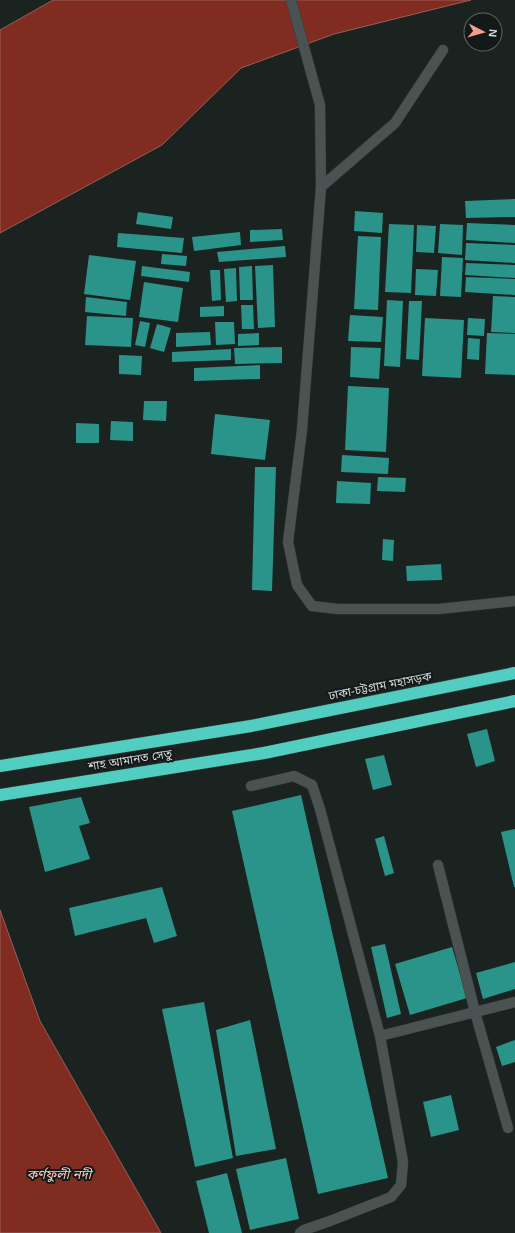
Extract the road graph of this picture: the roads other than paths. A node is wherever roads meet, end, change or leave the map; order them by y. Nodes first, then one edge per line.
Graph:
1 (291, 0) edge
2 (443, 50) dead end
3 (322, 187) junction
4 (515, 601) edge
5 (515, 673) edge
6 (515, 700) edge
7 (252, 726) joint
8 (0, 766) edge
9 (252, 786) dead end
10 (0, 795) edge
11 (438, 865) dead end
12 (515, 1002) edge
13 (475, 1012) junction
14 (380, 1036) junction
15 (508, 1128) dead end
16 (300, 1233) edge

1 - 3 main road
2 - 3 main road
3 - 4 main road
5 - 7 highway, ঢাকা-চট্টগ্রাম মহাসড়ক
6 - 10 highway, শাহ আমানত সেতু
7 - 8 highway, শাহ আমানত সেতু
9 - 14 main road
11 - 13 main road
12 - 13 main road
13 - 14 main road
13 - 15 main road
14 - 16 main road

